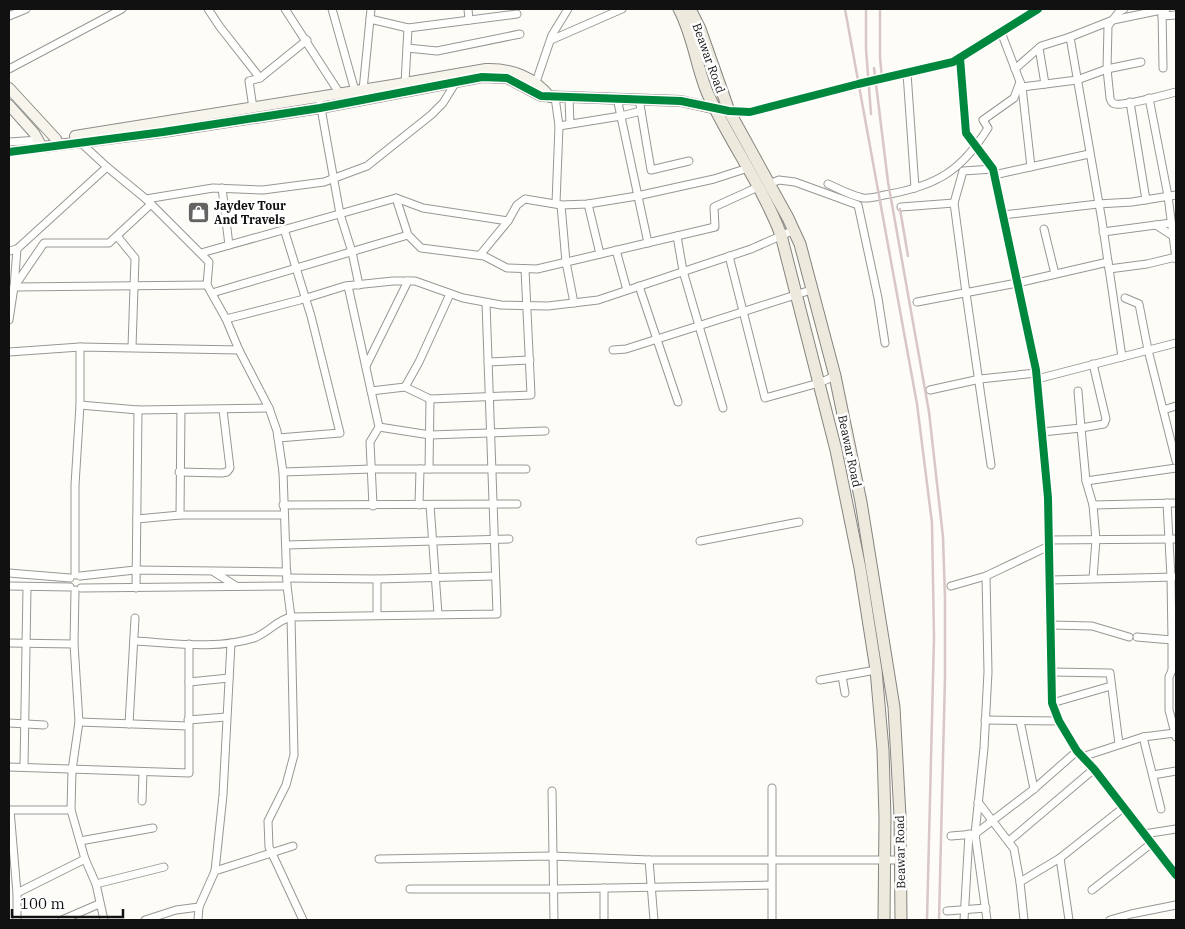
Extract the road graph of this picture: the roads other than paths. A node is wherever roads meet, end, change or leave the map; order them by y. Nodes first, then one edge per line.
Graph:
1 (26, 9) edge
2 (122, 9) edge
3 (208, 9) edge
4 (285, 9) edge
5 (332, 9) edge
6 (371, 9) edge
7 (468, 9) edge
8 (568, 9) edge
9 (622, 9) edge
10 (679, 9) edge
11 (690, 9) edge
12 (1038, 9) edge
13 (1120, 10) edge
14 (1164, 12) edge
15 (517, 14) dead end
16 (1176, 15) edge
17 (9, 16) edge
18 (370, 19) junction
19 (469, 20) junction
20 (1113, 20) junction
21 (408, 28) junction
22 (1001, 32) junction
23 (520, 34) dead end
24 (1070, 37) junction
25 (306, 40) junction
26 (552, 40) junction
27 (407, 48) junction
28 (1038, 48) junction
29 (960, 58) junction
30 (1141, 62) dead end
31 (1163, 68) dead end
32 (9, 69) edge
33 (1015, 69) junction
34 (1108, 69) junction
35 (907, 73) junction
36 (260, 78) junction
37 (1077, 80) junction
38 (456, 82) junction
39 (536, 82) junction
40 (405, 83) junction
41 (1021, 84) junction
42 (1044, 84) junction
43 (9, 88) edge
44 (359, 91) junction
45 (1176, 92) edge
46 (340, 94) junction
47 (319, 97) junction
48 (553, 97) junction
49 (569, 98) junction
50 (617, 98) junction
51 (1149, 98) junction
52 (639, 99) junction
53 (1130, 102) junction
54 (9, 104) edge
55 (254, 108) junction
56 (320, 108) junction
57 (716, 109) junction
58 (641, 111) junction
59 (729, 111) junction
60 (621, 116) junction
61 (570, 124) junction
62 (558, 126) junction
63 (9, 142) edge
64 (58, 142) junction
65 (80, 142) junction
66 (40, 144) junction
67 (976, 147) junction
68 (9, 152) edge
69 (1089, 154) junction
70 (689, 161) dead end
71 (106, 167) junction
72 (1031, 167) junction
73 (748, 168) junction
74 (993, 172) junction
75 (333, 179) junction
76 (828, 184) dead end
77 (764, 186) junction
78 (222, 188) junction
79 (915, 188) junction
80 (1176, 195) edge
81 (637, 196) junction
82 (1168, 196) junction
83 (396, 198) junction
84 (1146, 200) junction
85 (148, 201) junction
86 (954, 203) junction
87 (559, 204) junction
88 (588, 204) junction
89 (1098, 204) junction
90 (901, 207) dead end
91 (340, 214) junction
92 (1003, 216) junction
93 (508, 221) junction
94 (1171, 223) junction
95 (1156, 225) junction
96 (284, 229) junction
97 (1044, 229) dead end
98 (794, 230) junction
99 (1103, 232) junction
100 (408, 235) junction
101 (781, 235) junction
102 (1175, 235) edge
103 (117, 236) junction
104 (677, 236) junction
105 (648, 243) junction
106 (229, 245) junction
107 (17, 249) junction
108 (616, 250) junction
109 (9, 251) edge
110 (352, 252) junction
111 (201, 253) junction
112 (600, 254) junction
113 (480, 256) junction
114 (730, 256) junction
115 (1176, 258) edge
116 (566, 262) junction
117 (1108, 266) junction
118 (296, 268) junction
119 (524, 268) junction
120 (684, 271) junction
121 (1055, 274) junction
122 (408, 282) junction
123 (1017, 283) junction
124 (207, 285) junction
125 (359, 285) junction
126 (14, 286) junction
127 (133, 286) junction
128 (348, 286) junction
129 (639, 286) junction
130 (627, 290) junction
131 (811, 290) junction
132 (212, 293) junction
133 (966, 293) junction
134 (450, 294) junction
135 (796, 295) junction
136 (306, 298) junction
137 (1125, 298) dead end
138 (916, 302) dead end
139 (486, 303) junction
140 (574, 303) junction
141 (526, 306) junction
142 (743, 312) junction
143 (9, 320) edge
144 (226, 320) junction
145 (699, 326) junction
146 (657, 340) junction
147 (885, 343) dead end
148 (1176, 343) edge
149 (80, 347) junction
150 (132, 347) junction
151 (239, 350) junction
152 (613, 350) dead end
153 (1148, 350) junction
154 (9, 352) edge
155 (1122, 357) junction
156 (530, 360) junction
157 (488, 362) junction
158 (1093, 364) junction
159 (366, 366) junction
160 (834, 376) junction
161 (1036, 376) junction
162 (980, 378) junction
163 (819, 383) junction
164 (405, 387) junction
165 (930, 390) dead end
166 (371, 391) junction
167 (1078, 391) dead end
168 (489, 397) junction
169 (430, 399) junction
170 (678, 402) dead end
171 (80, 405) junction
172 (1176, 406) edge
173 (269, 408) junction
174 (723, 408) dead end
175 (138, 410) junction
176 (181, 410) junction
177 (223, 410) junction
178 (1163, 410) junction
179 (379, 427) junction
180 (1081, 428) junction
181 (545, 431) dead end
182 (1042, 432) junction
183 (490, 433) junction
184 (430, 435) junction
185 (278, 438) junction
186 (1176, 462) edge
187 (992, 465) dead end
188 (1176, 468) edge
189 (372, 469) junction
190 (420, 469) junction
191 (429, 469) junction
192 (491, 469) junction
193 (526, 469) dead end
194 (179, 472) junction
195 (283, 472) junction
196 (1086, 481) junction
197 (1167, 503) junction
198 (1176, 503) edge
199 (493, 504) junction
200 (517, 504) dead end
201 (283, 505) junction
202 (419, 505) junction
203 (430, 505) junction
204 (1093, 505) junction
205 (373, 506) junction
206 (180, 515) junction
207 (283, 515) junction
208 (137, 518) junction
209 (799, 522) dead end
210 (509, 539) dead end
211 (1172, 539) edge
212 (494, 540) junction
213 (1096, 540) junction
214 (432, 541) junction
215 (700, 541) dead end
216 (1049, 543) junction
217 (286, 545) junction
218 (135, 570) junction
219 (213, 571) junction
220 (9, 573) edge
221 (75, 576) junction
222 (495, 576) junction
223 (986, 576) junction
224 (436, 577) junction
225 (1174, 577) edge
226 (1093, 578) junction
227 (287, 579) junction
228 (377, 579) junction
229 (1050, 580) junction
230 (9, 586) edge
231 (237, 586) junction
232 (951, 586) dead end
233 (27, 587) junction
234 (76, 588) junction
235 (136, 588) junction
236 (438, 614) junction
237 (377, 615) junction
238 (291, 617) junction
239 (135, 618) dead end
240 (1174, 624) edge
241 (1051, 625) junction
242 (884, 640) junction
243 (1172, 640) junction
244 (134, 641) junction
245 (871, 642) junction
246 (9, 643) edge
247 (26, 643) junction
248 (231, 643) junction
249 (74, 644) junction
250 (189, 644) junction
251 (876, 670) junction
252 (1052, 672) junction
253 (842, 676) junction
254 (229, 678) junction
255 (820, 680) dead end
256 (189, 682) junction
257 (1111, 686) junction
258 (845, 692) dead end
259 (1052, 703) junction
260 (226, 717) junction
261 (985, 720) junction
262 (1020, 721) junction
263 (1059, 721) junction
264 (79, 722) junction
265 (9, 723) edge
266 (188, 723) junction
267 (25, 724) junction
268 (129, 724) junction
269 (44, 725) dead end
270 (1176, 735) edge
271 (1143, 737) junction
272 (1119, 744) junction
273 (1079, 754) junction
274 (9, 767) edge
275 (24, 767) junction
276 (1094, 769) junction
277 (72, 770) junction
278 (143, 772) junction
279 (1176, 772) edge
280 (1152, 776) junction
281 (772, 788) dead end
282 (1034, 789) junction
283 (552, 791) dead end
284 (142, 801) dead end
285 (978, 802) junction
286 (1123, 808) junction
287 (1161, 809) dead end
288 (71, 810) junction
289 (991, 820) junction
290 (153, 828) dead end
291 (1176, 829) edge
292 (972, 834) junction
293 (1144, 834) junction
294 (951, 836) dead end
295 (80, 841) junction
296 (1009, 841) junction
297 (1152, 843) junction
298 (294, 846) dead end
299 (272, 854) junction
300 (552, 856) junction
301 (1060, 858) junction
302 (85, 859) junction
303 (379, 859) dead end
304 (649, 860) junction
305 (772, 860) junction
306 (885, 860) junction
307 (901, 860) junction
308 (164, 867) dead end
309 (215, 871) junction
310 (1176, 875) edge
311 (1020, 882) junction
312 (96, 884) junction
313 (772, 886) junction
314 (604, 888) junction
315 (651, 888) junction
316 (410, 889) dead end
317 (554, 889) junction
318 (1092, 890) dead end
319 (17, 893) junction
320 (99, 904) junction
321 (1176, 905) edge
322 (199, 907) junction
323 (986, 908) junction
324 (964, 909) junction
325 (946, 911) dead end
326 (168, 917) edge
327 (18, 920) edge
328 (62, 920) edge
329 (104, 920) edge
330 (145, 920) edge
331 (198, 920) edge
332 (303, 920) edge
333 (554, 920) edge
334 (604, 920) edge
335 (654, 920) edge
336 (772, 920) edge
337 (884, 920) edge
338 (901, 920) edge
339 (964, 920) edge
340 (987, 920) edge
341 (1024, 920) edge
342 (1069, 920) edge
343 (1113, 920) edge

1 - 17 street
2 - 32 street
3 - 36 street
4 - 25 street
5 - 44 street
6 - 18 street
7 - 19 street
8 - 26 street
9 - 26 street
10 - 57 main road, Beawar Road
11 - 59 main road, Beawar Road
12 - 22 street
13 - 20 street
14 - 16 street
14 - 20 street
14 - 31 street
15 - 19 street
18 - 21 street
18 - 44 street
19 - 21 street
20 - 24 street
20 - 34 street
21 - 27 street
22 - 29 street
22 - 33 street
23 - 27 street
24 - 28 street
24 - 37 street
25 - 36 street
25 - 46 street
26 - 39 street
27 - 40 street
28 - 33 street
28 - 42 street
29 - 35 street
29 - 67 street
30 - 34 street
33 - 41 street
34 - 37 street
34 - 53 street
35 - 59 street
35 - 79 street
36 - 55 street
37 - 42 street
37 - 69 street
38 - 48 street
38 - 56 street
38 - 75 street
39 - 40 street
39 - 48 street
40 - 44 street
41 - 42 street
41 - 67 street
41 - 72 street
43 - 64 street
44 - 46 street
45 - 51 street
46 - 47 street
47 - 55 street
47 - 56 street
48 - 49 street
48 - 62 street
49 - 50 street
49 - 61 street
50 - 52 street
50 - 60 street
51 - 53 street
51 - 82 street
52 - 57 street
52 - 58 street
53 - 84 street
54 - 66 street
55 - 64 street
56 - 65 street
56 - 75 street
57 - 59 street
57 - 73 main road, Beawar Road
58 - 60 street
58 - 70 street
59 - 77 main road, Beawar Road
60 - 61 street
60 - 81 street
61 - 62 street
62 - 87 street
63 - 66 street
64 - 65 street
64 - 66 street
65 - 71 street
66 - 68 street
67 - 74 street
67 - 79 street
69 - 72 street
69 - 89 street
71 - 85 street
71 - 107 street
72 - 74 street
73 - 77 main road, Beawar Road
73 - 81 street
74 - 86 street
74 - 92 street
75 - 78 street
75 - 91 street
76 - 79 street
77 - 98 main road, Beawar Road
77 - 101 main road, Beawar Road
77 - 104 street
77 - 147 street
78 - 85 street
78 - 106 street
80 - 82 street
81 - 88 street
81 - 105 street
82 - 84 street
82 - 94 street
83 - 91 street
83 - 93 street
83 - 100 street
84 - 89 street
85 - 103 street
85 - 111 street
86 - 90 street
86 - 133 street
87 - 88 street
87 - 93 street
87 - 116 street
88 - 112 street
89 - 92 street
89 - 99 street
91 - 96 street
91 - 110 street
92 - 123 street
93 - 113 street
94 - 95 street
94 - 102 street
95 - 99 street
95 - 102 street
96 - 106 street
96 - 118 street
97 - 121 street
98 - 101 street
98 - 131 main road, Beawar Road
99 - 117 street
100 - 110 street
100 - 113 street
101 - 114 street
101 - 135 main road, Beawar Road
102 - 115 street
103 - 126 street
103 - 127 street
104 - 105 street
104 - 120 street
105 - 108 street
106 - 111 street
107 - 109 street
107 - 126 street
108 - 112 street
108 - 130 street
110 - 118 street
110 - 125 street
111 - 124 street
112 - 116 street
113 - 119 street
114 - 120 street
114 - 142 street
115 - 117 street
116 - 119 street
116 - 140 street
117 - 121 street
117 - 155 street
118 - 132 street
118 - 136 street
119 - 141 street
120 - 129 street
120 - 145 street
121 - 123 street
122 - 125 street
122 - 134 street
122 - 159 street
123 - 133 street
123 - 161 street
124 - 127 street
124 - 132 street
125 - 128 street
126 - 127 street
126 - 143 street
127 - 150 street
128 - 136 street
128 - 159 street
129 - 130 street
129 - 146 street
130 - 140 street
131 - 135 street
131 - 160 main road, Beawar Road
132 - 144 street
133 - 138 street
133 - 162 street
134 - 139 street
134 - 164 street
135 - 142 street
135 - 163 main road, Beawar Road
136 - 144 street
136 - 185 street
137 - 153 street
139 - 141 street
139 - 157 street
140 - 141 street
141 - 156 street
142 - 145 street
142 - 163 street
144 - 151 street
145 - 146 street
145 - 174 street
146 - 152 street
146 - 170 street
148 - 153 street
149 - 150 street
149 - 154 street
149 - 171 street
150 - 151 street
151 - 173 street
153 - 155 street
153 - 178 street
155 - 158 street
156 - 157 street
156 - 168 street
157 - 168 street
158 - 161 street
158 - 180 street
159 - 166 street
160 - 163 street
160 - 242 main road, Beawar Road
161 - 162 street
161 - 182 street
162 - 165 street
162 - 187 street
163 - 245 main road, Beawar Road
164 - 166 street
164 - 169 street
166 - 179 street
167 - 180 street
168 - 169 street
168 - 183 street
169 - 184 street
171 - 175 street
171 - 221 street
172 - 178 street
173 - 177 street
173 - 185 street
175 - 176 street
175 - 208 street
176 - 177 street
176 - 194 street
177 - 194 street
178 - 186 street
179 - 184 street
179 - 189 street
180 - 182 street
180 - 196 street
181 - 183 street
182 - 216 street
183 - 184 street
183 - 192 street
184 - 191 street
185 - 195 street
188 - 196 street
189 - 190 street
189 - 195 street
189 - 205 street
190 - 191 street
190 - 202 street
191 - 192 street
192 - 193 street
192 - 199 street
194 - 206 street
195 - 201 street
196 - 204 street
197 - 198 street
197 - 204 street
197 - 211 street
199 - 200 street
199 - 203 street
199 - 212 street
201 - 205 street
201 - 207 street
202 - 203 street
202 - 205 street
203 - 214 street
204 - 213 street
206 - 207 street
206 - 208 street
207 - 217 street
208 - 218 street
209 - 215 street
210 - 212 street
211 - 213 street
211 - 225 street
212 - 214 street
212 - 222 street
213 - 216 street
213 - 226 street
214 - 217 street
214 - 224 street
216 - 223 street
216 - 229 street
217 - 227 street
218 - 219 street
218 - 221 street
218 - 235 street
219 - 227 street
219 - 231 street
220 - 221 street
221 - 234 street
221 - 234 street
222 - 224 street
222 - 236 street
223 - 232 street
223 - 261 street
224 - 228 street
224 - 236 street
225 - 226 street
225 - 240 street
226 - 229 street
227 - 228 street
227 - 231 street
227 - 238 street
228 - 237 street
229 - 241 street
230 - 233 street
231 - 235 street
233 - 234 street
233 - 247 street
234 - 235 street
234 - 249 street
236 - 237 street
237 - 238 street
238 - 248 street
238 - 299 street
239 - 244 street
240 - 243 street
241 - 243 street
241 - 252 street
242 - 245 main road
242 - 307 main road, Beawar Road
243 - 270 street
244 - 250 street
244 - 268 street
245 - 251 main road, Beawar Road
246 - 247 street
247 - 249 street
247 - 267 street
248 - 250 street
248 - 254 street
249 - 264 street
250 - 256 street
251 - 253 street
251 - 306 main road, Beawar Road
252 - 257 street
252 - 259 street
253 - 255 street
253 - 258 street
254 - 256 street
254 - 260 street
256 - 266 street
257 - 259 street
257 - 272 street
259 - 263 street
260 - 266 street
260 - 309 street
261 - 262 street
261 - 285 street
262 - 263 street
262 - 282 street
263 - 273 street
264 - 268 street
264 - 277 street
265 - 267 street
266 - 268 street
266 - 278 street
267 - 269 street
267 - 275 street
270 - 271 street
271 - 272 street
271 - 280 street
272 - 273 street
273 - 276 street
273 - 282 street
274 - 275 street
275 - 277 street
276 - 286 street
276 - 296 street
277 - 278 street
277 - 288 street
278 - 284 street
279 - 280 street
280 - 287 street
281 - 305 street
282 - 289 street
283 - 300 street
285 - 289 street
285 - 292 street
286 - 293 street
286 - 301 street
288 - 295 street
288 - 319 street
289 - 292 street
289 - 296 street
290 - 295 street
291 - 293 street
292 - 294 street
292 - 323 street
292 - 324 street
293 - 297 street
295 - 302 street
296 - 311 street
297 - 310 street
297 - 318 street
298 - 299 street
299 - 309 street
299 - 332 street
300 - 303 street
300 - 304 street
300 - 317 street
301 - 311 street
301 - 342 street
302 - 312 street
302 - 319 street
304 - 305 street
304 - 315 street
305 - 306 street
305 - 313 street
306 - 307 street
306 - 337 main road, Beawar Road
307 - 338 main road, Beawar Road
308 - 312 street
309 - 322 street
311 - 341 street
312 - 320 street
313 - 315 street
313 - 336 street
314 - 315 street
314 - 317 street
314 - 334 street
315 - 335 street
316 - 317 street
317 - 333 street
319 - 327 street
320 - 328 street
320 - 329 street
321 - 343 street
322 - 326 street
322 - 331 street
323 - 324 street
323 - 340 street
324 - 325 street
324 - 339 street
326 - 330 street

